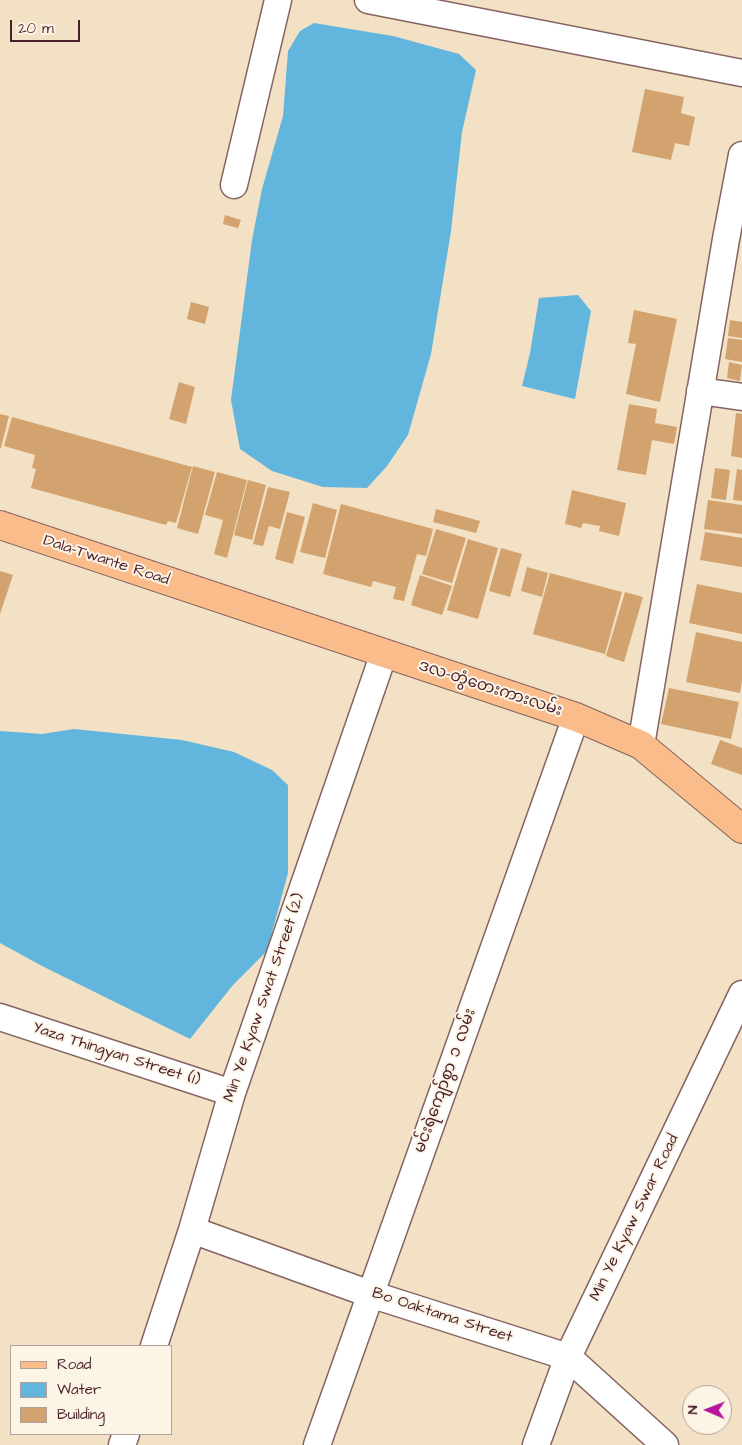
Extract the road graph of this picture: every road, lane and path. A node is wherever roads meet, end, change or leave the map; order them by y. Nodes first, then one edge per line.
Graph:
1 (278, 0) edge
2 (368, 0) edge
3 (742, 73) edge
4 (742, 155) edge
5 (234, 185) dead end
6 (734, 240) edge
7 (700, 391) junction
8 (742, 397) edge
9 (0, 525) edge
10 (212, 596) joint
11 (384, 653) junction
12 (576, 717) junction
13 (641, 745) junction
14 (742, 829) edge
15 (742, 994) edge
16 (0, 1017) edge
17 (232, 1093) junction
18 (192, 1230) junction
19 (370, 1294) junction
20 (154, 1345) edge
21 (568, 1357) junction
22 (317, 1445) edge
23 (536, 1445) edge
24 (666, 1445) edge

1 - 5 street
2 - 3 street
4 - 6 street
6 - 7 street
7 - 8 street
7 - 13 street
9 - 10 main road, Dala-Twante Road
10 - 11 main road, ဒလ-တွံတေးကားလမ်း
11 - 12 main road, ဒလ-တွံတေးကားလမ်း
11 - 17 street, Min Ye Kyaw Swat Street (2)
12 - 13 main road, ဒလ-တွံတေးကားလမ်း
12 - 19 street, မင်းရဲကျော်စွာ ၁ လမ်း
13 - 14 main road, ဒလ-တွံတေးကားလမ်း
15 - 21 street, Min Ye Kyaw Swar Road
16 - 17 street, Yaza Thingyan Street (1)
17 - 18 street, Min Ye Kyaw Swat Street (2)
18 - 19 street, Bo Oaktama Street
18 - 20 street, Min Ye Kyaw Swat Street (2)
19 - 21 street, Bo Oaktama Street
19 - 22 street, မင်းရဲကျော်စွာ ၁ လမ်း
21 - 23 street, Min Ye Kyaw Swar Road
21 - 24 street, Bo Oaktama Street

